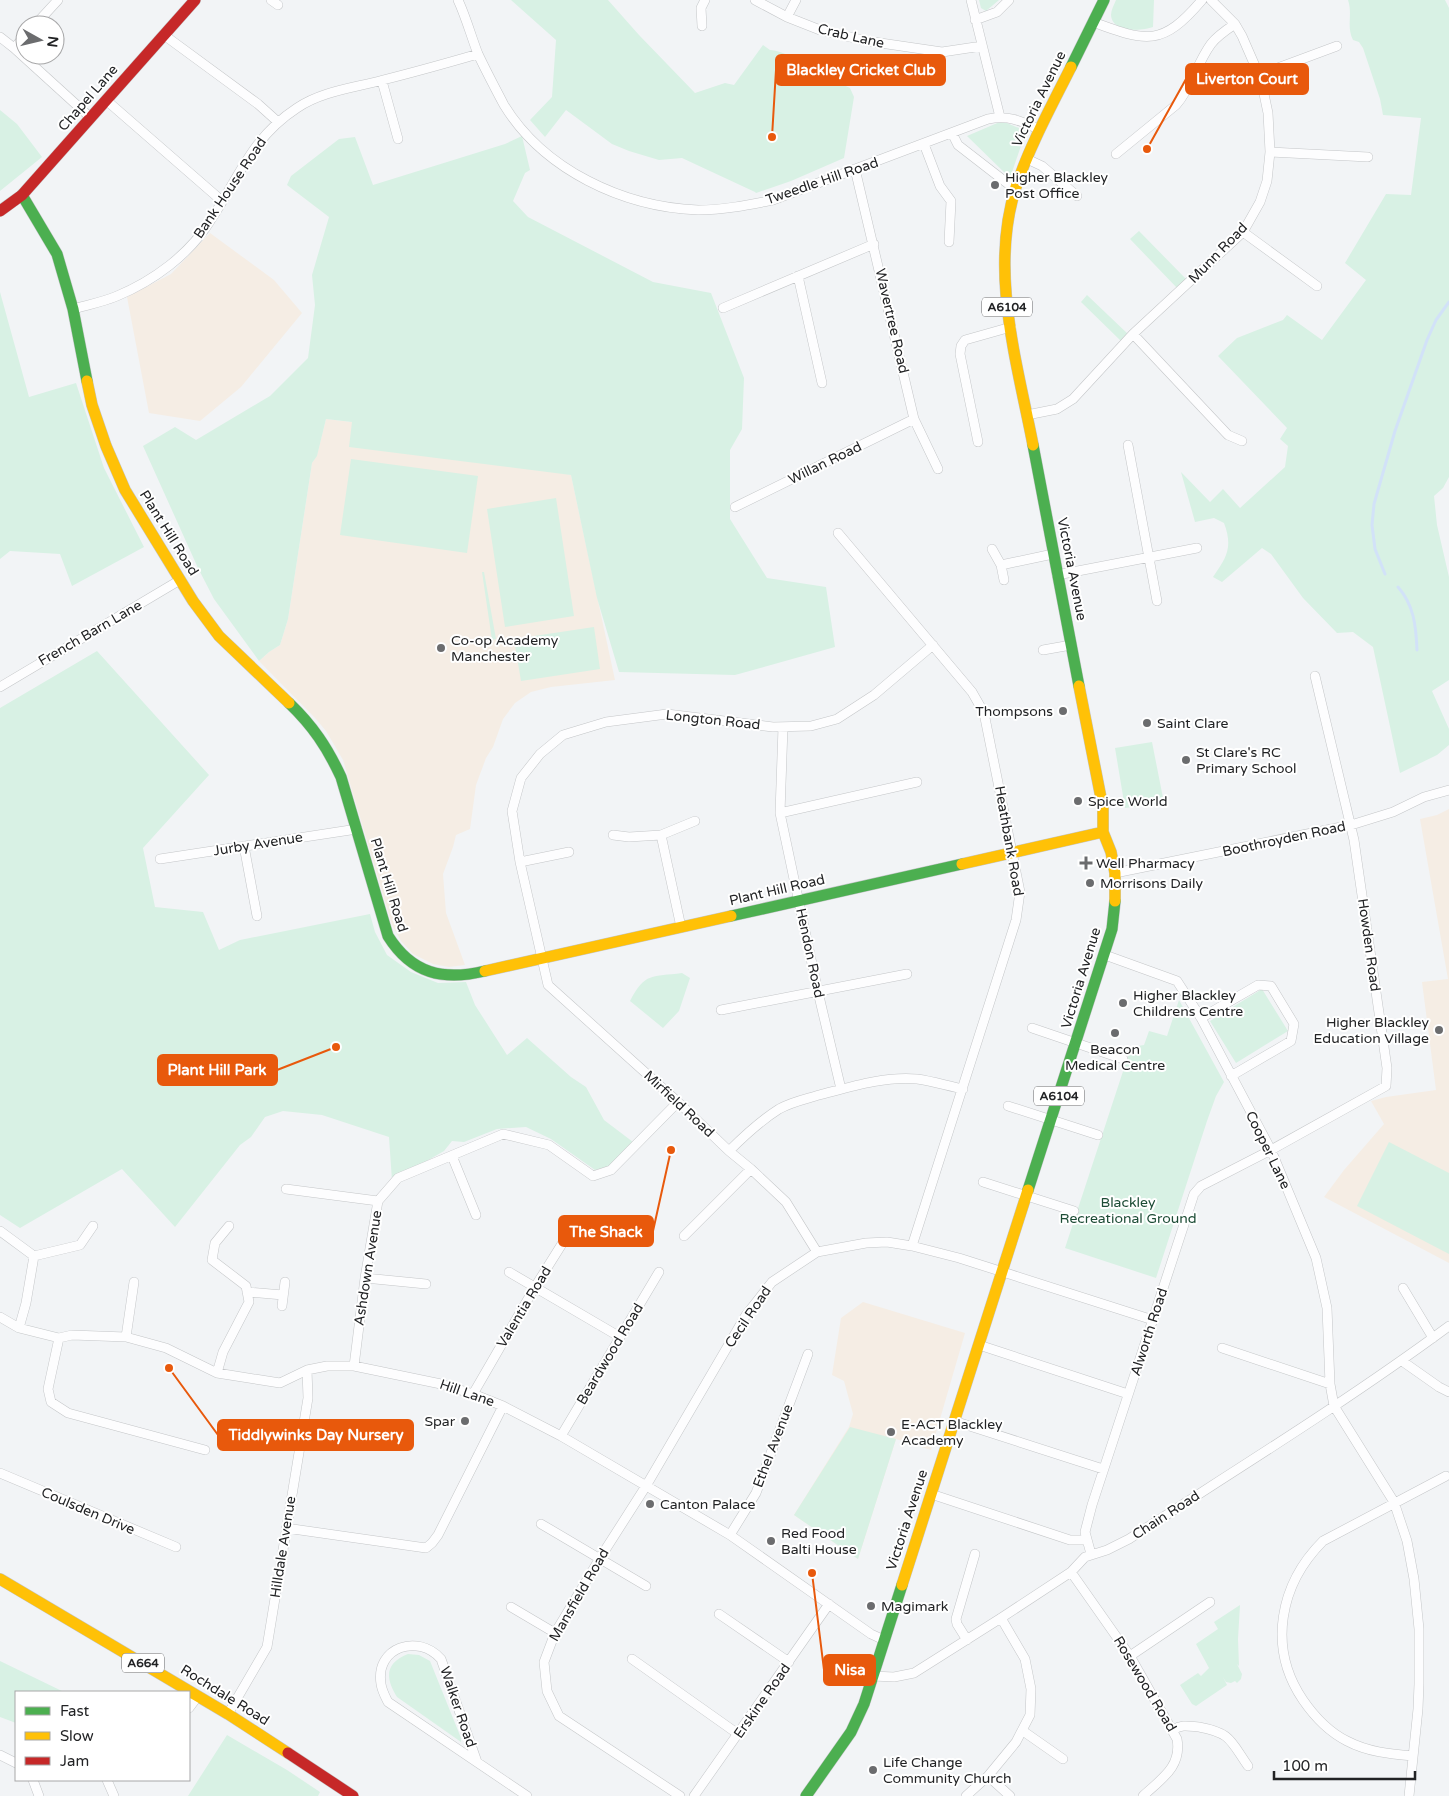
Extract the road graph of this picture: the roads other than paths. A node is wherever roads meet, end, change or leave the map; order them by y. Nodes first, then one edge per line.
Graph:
1 (58, 0) edge
2 (195, 0) edge
3 (458, 0) edge
4 (705, 0) edge
5 (755, 0) edge
6 (796, 0) edge
7 (972, 0) edge
8 (1009, 0) edge
9 (1104, 0) edge
10 (1202, 0) edge
11 (1211, 0) edge
12 (44, 15) edge
13 (787, 17) junction
14 (975, 20) junction
15 (1093, 22) junction
16 (1235, 24) junction
17 (702, 26) dead end
18 (164, 36) junction
19 (0, 37) edge
20 (982, 46) junction
21 (1337, 46) dead end
22 (14, 48) joint
23 (478, 54) junction
24 (1259, 75) junction
25 (382, 81) junction
26 (106, 100) junction
27 (1000, 117) junction
28 (91, 118) junction
29 (278, 122) junction
30 (1040, 130) junction
31 (952, 133) junction
32 (398, 139) dead end
33 (924, 144) junction
34 (1270, 152) junction
35 (1116, 154) dead end
36 (1368, 157) dead end
37 (1027, 159) junction
38 (855, 170) junction
39 (1016, 186) junction
40 (22, 195) junction
41 (1077, 196) dead end
42 (222, 201) junction
43 (0, 211) edge
44 (1243, 232) junction
45 (949, 242) dead end
46 (874, 244) junction
47 (798, 276) junction
48 (1317, 286) dead end
49 (723, 308) dead end
50 (73, 309) junction
51 (1011, 327) junction
52 (1133, 334) junction
53 (822, 383) dead end
54 (1027, 415) junction
55 (914, 419) junction
56 (1242, 441) dead end
57 (978, 442) dead end
58 (1128, 445) dead end
59 (938, 469) dead end
60 (735, 507) dead end
61 (838, 533) dead end
62 (1197, 548) dead end
63 (992, 549) dead end
64 (1053, 554) junction
65 (1149, 557) junction
66 (1001, 566) junction
67 (1057, 575) junction
68 (180, 580) junction
69 (1004, 580) dead end
70 (1157, 601) dead end
71 (933, 645) junction
72 (1071, 645) junction
73 (1043, 650) dead end
74 (1315, 676) dead end
75 (0, 687) edge
76 (783, 728) junction
77 (917, 782) dead end
78 (1449, 790) edge
79 (780, 814) junction
80 (695, 821) dead end
81 (1351, 826) junction
82 (356, 829) junction
83 (1103, 832) junction
84 (613, 835) dead end
85 (661, 835) junction
86 (244, 846) junction
87 (569, 852) dead end
88 (1013, 853) junction
89 (160, 859) dead end
90 (520, 862) junction
91 (1115, 873) junction
92 (799, 900) junction
93 (257, 916) dead end
94 (681, 927) junction
95 (1105, 955) junction
96 (541, 958) junction
97 (907, 974) dead end
98 (818, 992) junction
99 (721, 1010) dead end
100 (1201, 1018) junction
101 (1032, 1028) dead end
102 (1076, 1043) junction
103 (1123, 1059) dead end
104 (1231, 1076) junction
105 (841, 1089) junction
106 (962, 1089) junction
107 (678, 1102) junction
108 (1008, 1106) dead end
109 (1051, 1120) junction
110 (1098, 1136) dead end
111 (1271, 1150) junction
112 (729, 1151) junction
113 (452, 1156) junction
114 (751, 1169) junction
115 (983, 1182) dead end
116 (286, 1189) dead end
117 (1026, 1195) junction
118 (378, 1201) junction
119 (1074, 1211) dead end
120 (476, 1215) dead end
121 (576, 1220) dead end
122 (93, 1226) dead end
123 (230, 1226) dead end
124 (0, 1230) edge
125 (684, 1236) dead end
126 (912, 1246) junction
127 (817, 1252) junction
128 (34, 1256) junction
129 (1002, 1271) junction
130 (509, 1272) dead end
131 (658, 1272) dead end
132 (365, 1278) junction
133 (134, 1282) dead end
134 (285, 1282) dead end
135 (426, 1284) dead end
136 (535, 1287) junction
137 (1403, 1288) dead end
138 (247, 1292) junction
139 (283, 1295) junction
140 (282, 1306) dead end
141 (0, 1317) edge
142 (1153, 1320) junction
143 (1449, 1326) edge
144 (19, 1328) junction
145 (126, 1337) junction
146 (620, 1337) junction
147 (59, 1338) junction
148 (1433, 1338) junction
149 (978, 1345) junction
150 (1222, 1348) dead end
151 (808, 1354) dead end
152 (1402, 1361) junction
153 (354, 1366) junction
154 (307, 1370) junction
155 (217, 1372) junction
156 (1330, 1384) junction
157 (1449, 1392) edge
158 (473, 1394) junction
159 (1128, 1394) junction
160 (504, 1406) junction
161 (1334, 1406) junction
162 (954, 1421) junction
163 (561, 1436) junction
164 (206, 1450) dead end
165 (1103, 1469) junction
166 (0, 1473) edge
167 (1446, 1476) dead end
168 (646, 1486) junction
169 (931, 1494) junction
170 (1394, 1502) junction
171 (541, 1524) dead end
172 (286, 1528) junction
173 (730, 1535) junction
174 (1086, 1540) junction
175 (176, 1547) dead end
176 (975, 1554) dead end
177 (1091, 1554) junction
178 (600, 1558) junction
179 (1072, 1572) junction
180 (0, 1579) edge
181 (646, 1586) dead end
182 (1210, 1602) dead end
183 (829, 1604) junction
184 (511, 1607) dead end
185 (719, 1614) dead end
186 (1001, 1618) junction
187 (555, 1633) junction
188 (884, 1640) junction
189 (966, 1640) junction
190 (1130, 1656) junction
191 (632, 1659) dead end
192 (789, 1662) junction
193 (873, 1676) junction
194 (190, 1691) edge
195 (190, 1691) edge
196 (198, 1696) junction
197 (190, 1707) edge
198 (228, 1714) junction
199 (1023, 1730) junction
200 (1172, 1730) junction
201 (738, 1734) junction
202 (0, 1754) edge
203 (1413, 1756) junction
204 (1063, 1759) dead end
205 (15, 1762) edge
206 (477, 1762) junction
207 (1242, 1764) dead end
208 (988, 1776) junction
209 (33, 1781) edge
210 (107, 1781) edge
211 (39, 1796) edge
212 (114, 1796) edge
213 (353, 1796) edge
214 (527, 1796) edge
215 (680, 1796) edge
216 (694, 1796) edge
217 (806, 1796) edge
218 (966, 1796) edge
219 (1010, 1796) edge
220 (1143, 1796) edge
221 (1409, 1796) edge

1 - 12 street
2 - 18 main road, Chapel Lane
3 - 23 street, Tweedle Hill Road
4 - 17 street
5 - 13 street, Crab Lane
6 - 13 street
7 - 14 street
8 - 14 street
9 - 15 main road, Victoria Avenue / A6104
10 - 15 street
11 - 16 street, Munn Road
13 - 20 street, Crab Lane
14 - 20 street
15 - 30 main road, Victoria Avenue / A6104
16 - 24 street, Munn Road
16 - 35 street
18 - 26 main road, Chapel Lane
18 - 29 street
19 - 22 street
20 - 27 street
21 - 24 street
22 - 28 street
23 - 25 street, Bank House Road
23 - 38 street, Tweedle Hill Road
24 - 34 street, Munn Road
25 - 29 street, Bank House Road
25 - 32 street
26 - 28 main road, Chapel Lane
26 - 42 street
27 - 30 street, Tweedle Hill Road
27 - 31 street, Tweedle Hill Road
28 - 40 main road, Chapel Lane
29 - 42 street, Bank House Road
30 - 37 main road, Victoria Avenue / A6104
31 - 33 street, Tweedle Hill Road
31 - 39 street
33 - 38 street, Tweedle Hill Road
33 - 45 street
34 - 36 street
34 - 44 street, Munn Road
37 - 39 main road, Victoria Avenue / A6104
37 - 41 street
38 - 46 street, Wavertree Road
39 - 51 main road, Victoria Avenue / A6104
40 - 43 main road, Chapel Lane
40 - 50 main road, Plant Hill Road
42 - 50 street, Bank House Road
44 - 48 street
44 - 52 street, Munn Road
46 - 47 street
46 - 55 street, Wavertree Road
47 - 49 street
47 - 53 street
50 - 68 main road, Plant Hill Road
51 - 54 main road, Victoria Avenue / A6104
51 - 57 street
52 - 54 street, Munn Road
52 - 56 street
54 - 64 main road, Victoria Avenue / A6104
55 - 59 street, Wavertree Road
55 - 60 street, Willan Road
58 - 65 street
61 - 71 street, Heathbank Road
62 - 65 street
63 - 66 street
64 - 66 street
64 - 67 main road, Victoria Avenue / A6104
65 - 67 street
65 - 70 street
66 - 69 street
67 - 72 main road, Victoria Avenue / A6104
68 - 75 street, French Barn Lane
68 - 82 main road, Plant Hill Road
71 - 76 street, Longton Road
71 - 88 street, Heathbank Road
72 - 73 street
72 - 83 main road, Victoria Avenue / A6104
74 - 81 street, Howden Road
76 - 79 street, Hendon Road
76 - 90 street, Longton Road
77 - 79 street
78 - 81 street, Boothroyden Road
79 - 92 street, Hendon Road
80 - 85 street
81 - 91 street, Boothroyden Road
81 - 111 street, Howden Road
82 - 86 street, Jurby Avenue
82 - 96 main road, Plant Hill Road
83 - 88 main road, Plant Hill Road
83 - 91 main road, Victoria Avenue / A6104
84 - 85 street
85 - 94 street
86 - 89 street, Jurby Avenue
86 - 93 street
87 - 90 street
88 - 92 main road, Plant Hill Road
88 - 106 street, Heathbank Road
90 - 96 street, Longton Road
91 - 95 main road, Victoria Avenue / A6104
92 - 94 main road, Plant Hill Road
92 - 98 street, Hendon Road
94 - 96 main road, Plant Hill Road
95 - 100 street, Cooper Lane
95 - 102 main road, Victoria Avenue / A6104
96 - 107 street, Mirfield Road
97 - 98 street
98 - 99 street
98 - 105 street, Hendon Road
100 - 104 street, Cooper Lane
100 - 104 street
101 - 102 street
102 - 103 street
102 - 109 main road, Victoria Avenue / A6104
104 - 111 street, Cooper Lane
105 - 106 street
105 - 112 street
106 - 126 street, Heathbank Road
107 - 112 street, Mirfield Road
107 - 113 street, Ashdown Avenue
108 - 109 street
109 - 110 street
109 - 117 main road, Victoria Avenue / A6104
111 - 142 street, Alworth Road
111 - 156 street, Cooper Lane
112 - 114 street, Mirfield Road
113 - 118 street, Ashdown Avenue
113 - 120 street
114 - 125 street
114 - 127 street, Mirfield Road
115 - 117 street
116 - 118 street
117 - 119 street
117 - 129 main road, Victoria Avenue / A6104
118 - 132 street, Ashdown Avenue
121 - 136 street, Valentia Road
122 - 128 street
123 - 138 street
124 - 128 street
126 - 127 street, Cecil Road
126 - 129 street, Cecil Road
127 - 168 street, Cecil Road
128 - 144 street
129 - 142 street, Cecil Road
129 - 149 main road, Victoria Avenue / A6104
130 - 136 street
131 - 146 street, Beardwood Road
132 - 135 street
132 - 153 street, Ashdown Avenue
133 - 145 street
134 - 139 street
136 - 146 street
136 - 158 street, Valentia Road
137 - 148 street
138 - 139 street
138 - 155 street
139 - 140 street
141 - 144 street, Hill Lane
142 - 159 street, Alworth Road
143 - 148 street, Chain Road
144 - 147 street, Hill Lane
145 - 147 street, Hill Lane
145 - 155 street, Hill Lane
146 - 163 street, Beardwood Road
147 - 164 street
148 - 152 street, Chain Road
149 - 159 street
149 - 162 main road, Victoria Avenue / A6104
150 - 156 street
151 - 173 street, Ethel Avenue
152 - 157 street
152 - 161 street, Chain Road
153 - 154 street, Hill Lane
153 - 158 street, Hill Lane
154 - 155 street, Hill Lane
154 - 172 street, Hilldale Avenue
156 - 161 street, Cooper Lane
158 - 160 street, Hill Lane
159 - 165 street, Alworth Road
160 - 163 street, Hill Lane
160 - 172 street
161 - 170 street
161 - 177 street, Chain Road
162 - 165 street
162 - 169 main road, Victoria Avenue / A6104
163 - 168 street, Hill Lane
165 - 174 street, Alworth Road
166 - 175 street, Coulsden Drive
167 - 170 street
168 - 173 street, Hill Lane
168 - 178 street, Mansfield Road
169 - 174 street
169 - 188 main road, Victoria Avenue / A6104
170 - 203 street
170 - 203 street
171 - 178 street
172 - 198 street, Hilldale Avenue
173 - 183 street, Hill Lane
174 - 177 street, Alworth Road
176 - 189 street
177 - 179 street, Chain Road
178 - 181 street
178 - 187 street, Mansfield Road
179 - 186 street, Chain Road
179 - 190 street, Rosewood Road
180 - 194 main road, Rochdale Road / A664
182 - 190 street
183 - 188 street, Hill Lane
183 - 192 street, Erskine Road
184 - 187 street
185 - 192 street
186 - 189 street, Chain Road
186 - 199 street
187 - 215 street, Mansfield Road
188 - 193 main road, Victoria Avenue / A6104
189 - 193 street, Chain Road
190 - 200 street, Rosewood Road
191 - 201 street
192 - 201 street, Erskine Road
193 - 217 main road, Victoria Avenue / A6104
195 - 196 main road, Rochdale Road / A664
196 - 197 street
196 - 198 main road, Rochdale Road / A664
198 - 213 main road, Rochdale Road / A664
199 - 204 street
199 - 208 street
200 - 207 street
200 - 220 street, Rosewood Road
201 - 216 street, Erskine Road
202 - 205 street
203 - 221 street
206 - 206 street, Walker Road
206 - 214 street, Walker Road
208 - 218 street
208 - 219 street
209 - 211 street
210 - 212 street

